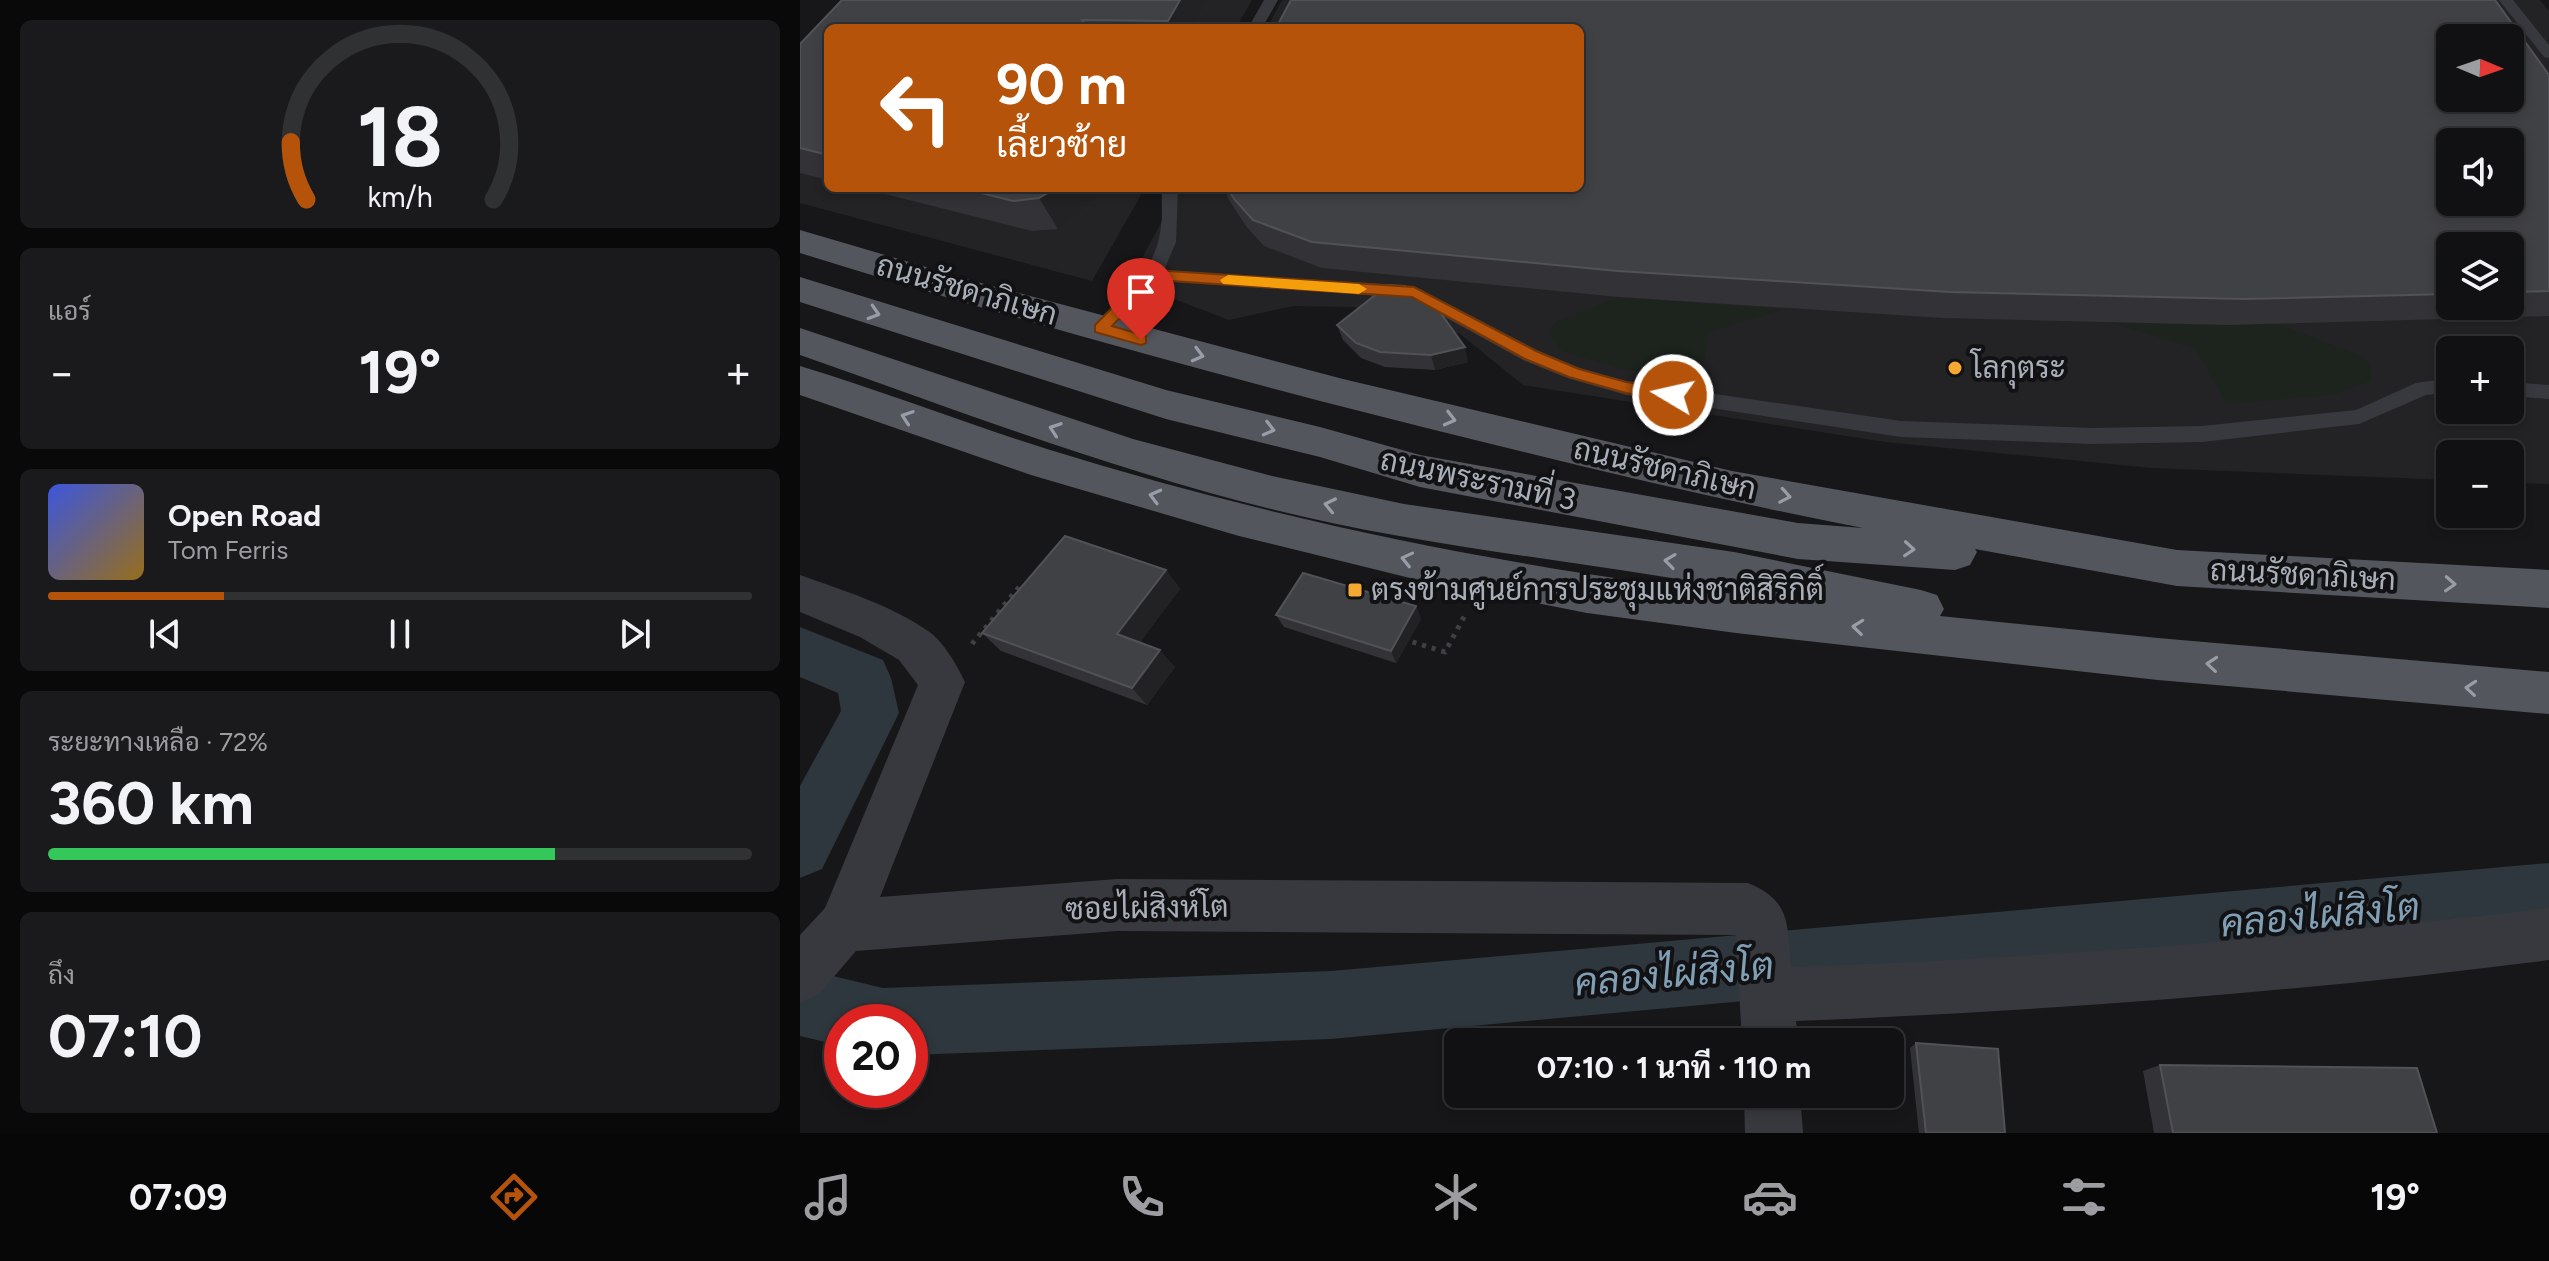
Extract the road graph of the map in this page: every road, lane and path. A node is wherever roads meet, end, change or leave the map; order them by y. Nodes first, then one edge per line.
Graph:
1 (1271, 0) edge
2 (2506, 0) edge
3 (1257, 24) edge
4 (2549, 54) edge
5 (1170, 192) edge
6 (800, 241) edge
7 (1153, 275) junction
8 (800, 289) edge
9 (1101, 329) junction
10 (800, 341) edge
11 (800, 380) edge
12 (2436, 387) edge
13 (2524, 390) edge
14 (2549, 392) edge
15 (2177, 568) junction
16 (1019, 587) edge
17 (2549, 589) edge
18 (800, 593) edge
19 (1465, 615) dead end
20 (1402, 638) edge
21 (976, 639) dead end
22 (2158, 659) junction
23 (2549, 693) edge
24 (2549, 934) edge
25 (818, 954) edge
26 (1769, 1018) edge
27 (1773, 1108) edge
28 (1774, 1133) edge

1 - 3 lane
2 - 4 lane
5 - 7 lane
6 - 9 main road, ถนนรัชดาภิเษก
7 - 9 lane
7 - 12 lane
8 -> 15 main road, ถนนพระรามที่ 3
9 -> 15 main road, ถนนรัชดาภิเษก
22 -> 10 main road, ถนนพระรามที่ 3
22 -> 11 main road
13 - 14 lane
15 -> 17 main road, ถนนรัชดาภิเษก
16 - 21 path
18 - 25 street, ซอยไผ่สิงห์โต
19 - 20 path
23 -> 22 main road
24 - 26 street
25 - 26 street, ซอยไผ่สิงห์โต
27 - 28 street

